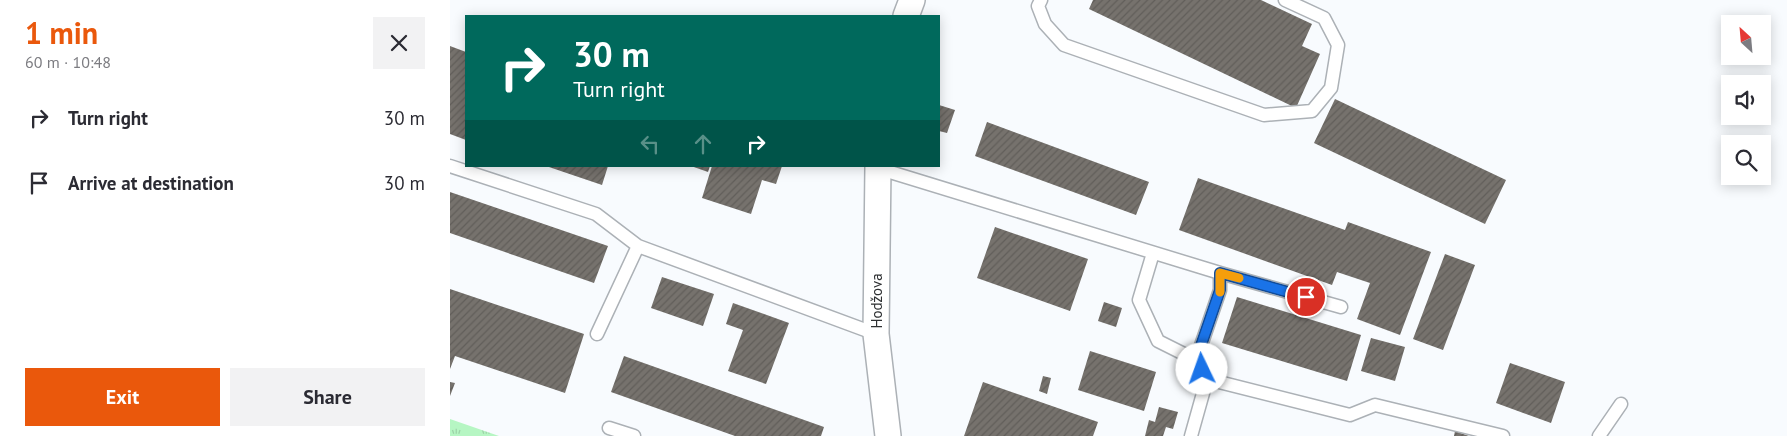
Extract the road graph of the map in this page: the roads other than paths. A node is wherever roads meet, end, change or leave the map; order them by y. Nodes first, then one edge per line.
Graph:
1 (912, 0) edge
2 (1041, 0) edge
3 (1285, 0) edge
4 (906, 15) edge
5 (450, 166) edge
6 (878, 167) edge
7 (638, 246) junction
8 (1153, 252) junction
9 (1220, 273) junction
10 (1341, 307) dead end
11 (597, 334) dead end
12 (876, 334) junction
13 (1196, 360) junction
14 (1208, 379) junction
15 (1621, 404) dead end
16 (609, 428) dead end
17 (634, 436) edge
18 (888, 436) edge
19 (1191, 436) edge
20 (1503, 436) edge
21 (1599, 436) edge

1 - 4 street
2 - 3 lane
5 - 7 lane
6 - 8 lane
6 - 12 street, Hodžova
7 - 11 lane
7 - 12 lane
8 - 9 lane
8 - 13 lane
9 - 10 lane
9 - 13 lane
12 - 18 street, Hodžova
13 - 14 lane
14 - 19 lane
14 - 20 lane
15 - 21 lane
16 - 17 lane

